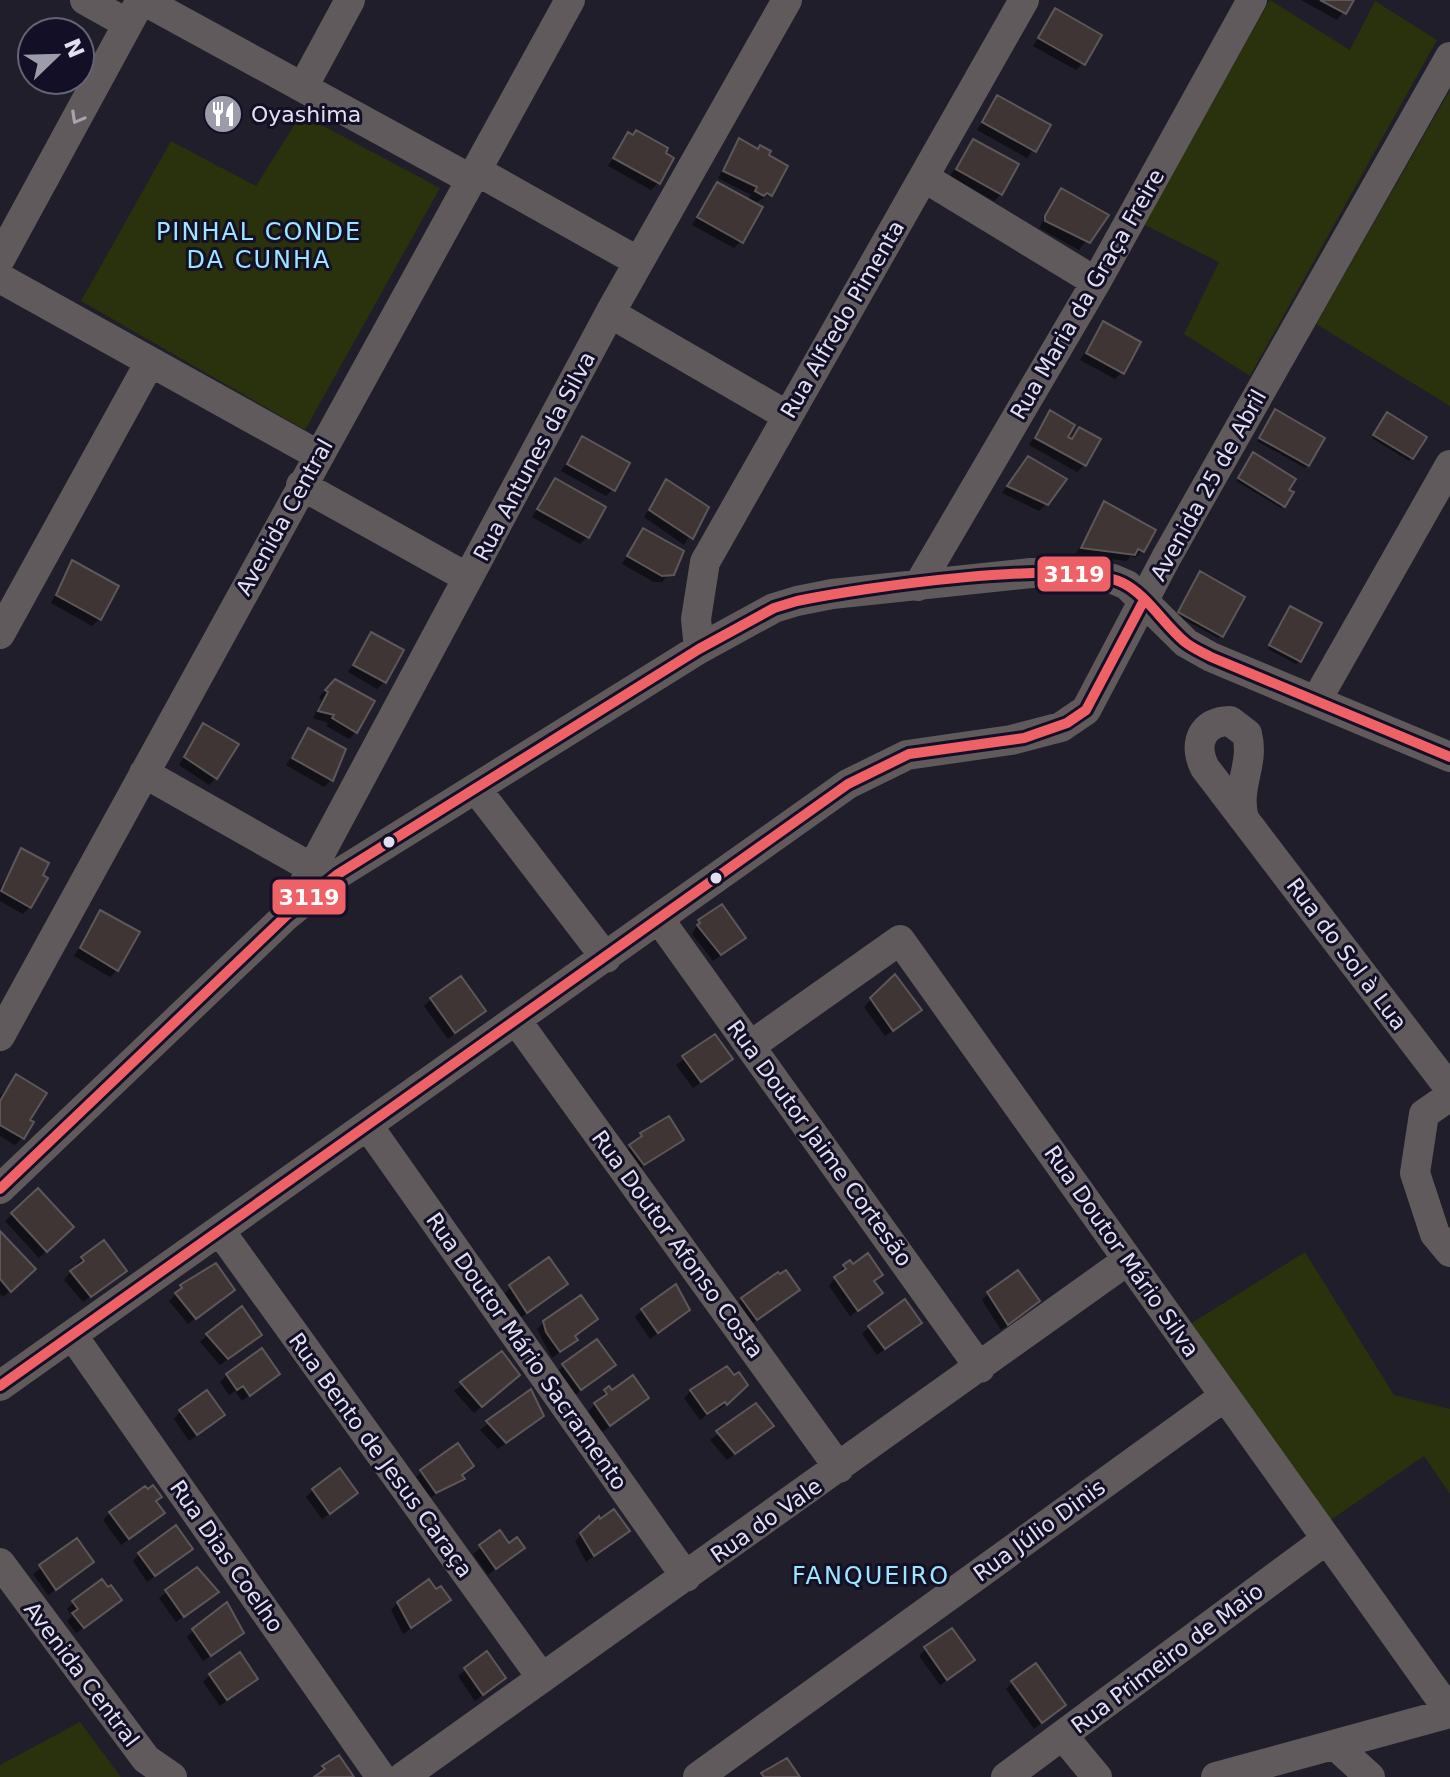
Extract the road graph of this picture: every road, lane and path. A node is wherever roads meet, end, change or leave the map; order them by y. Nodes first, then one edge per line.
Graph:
1 (85, 0) edge
2 (350, 0) edge
3 (570, 0) edge
4 (787, 0) edge
5 (1024, 0) edge
6 (1252, 0) edge
7 (137, 8) edge
8 (1450, 57) edge
9 (303, 87) junction
10 (474, 175) junction
11 (925, 178) junction
12 (0, 259) edge
13 (639, 262) junction
14 (0, 278) edge
15 (1096, 282) junction
16 (610, 313) junction
17 (150, 362) junction
18 (786, 415) junction
19 (318, 455) junction
20 (1450, 465) edge
21 (301, 485) junction
22 (468, 578) junction
23 (918, 586) junction
24 (1143, 602) junction
25 (0, 634) edge
26 (699, 649) junction
27 (1316, 701) junction
28 (1450, 757) edge
29 (144, 773) junction
30 (477, 790) junction
31 (1244, 819) dead end
32 (312, 868) junction
33 (287, 915) junction
34 (659, 919) junction
35 (606, 958) junction
36 (516, 1020) junction
37 (0, 1036) edge
38 (750, 1046) junction
39 (1450, 1089) edge
40 (1450, 1096) edge
41 (368, 1126) junction
42 (6, 1175) edge
43 (220, 1231) junction
44 (1450, 1252) edge
45 (1128, 1260) junction
46 (73, 1336) junction
47 (980, 1368) junction
48 (0, 1386) edge
49 (1225, 1396) junction
50 (839, 1468) junction
51 (1327, 1539) junction
52 (0, 1563) edge
53 (686, 1577) junction
54 (542, 1678) junction
55 (1450, 1713) edge
56 (1063, 1736) junction
57 (1335, 1745) junction
58 (172, 1777) edge
59 (381, 1777) edge
60 (403, 1777) edge
61 (698, 1777) edge
62 (1006, 1777) edge
63 (1097, 1777) edge
64 (1216, 1777) edge
65 (1370, 1777) edge

1 - 7 street
2 - 9 street
3 - 10 street, Avenida Central
4 - 13 street, Rua Antunes da Silva
5 - 11 street, Rua Alfredo Pimenta
6 - 15 street, Rua Maria da Graça Freire
7 - 9 street
7 -> 12 street
8 - 24 street, Avenida 25 de Abril
9 - 10 street
10 - 13 street
10 - 19 street, Avenida Central
11 - 15 street
11 - 18 street, Rua Alfredo Pimenta
13 - 16 street, Rua Antunes da Silva
14 - 17 street
15 - 23 street, Rua Maria da Graça Freire
16 - 18 street
16 - 22 street, Rua Antunes da Silva
17 - 19 street
17 - 25 street
18 - 26 street, Rua Alfredo Pimenta
19 - 21 street, Avenida Central
20 - 27 street
21 - 22 street
21 - 29 street, Avenida Central
22 - 32 street, Rua Antunes da Silva
23 - 24 street
23 - 26 street
24 - 27 street
24 - 34 street, Avenida 25 de Abril
26 - 30 street
27 - 28 street
29 - 32 street
29 - 37 street, Avenida Central
30 - 33 street
30 - 35 street
31 - 39 street, Rua do Sol à Lua
32 - 33 street, Rua Antunes da Silva
33 - 42 street
34 - 35 street, Avenida 25 de Abril
34 - 38 street, Rua Doutor Jaime Cortesão
35 - 36 street, Avenida 25 de Abril
36 - 41 street, Avenida 25 de Abril
36 - 50 street, Rua Doutor Afonso Costa
38 - 45 street, Rua Doutor Mário Silva
38 - 47 street, Rua Doutor Jaime Cortesão
40 - 44 street
41 - 43 street, Avenida 25 de Abril
41 - 53 street, Rua Doutor Mário Sacramento
43 - 46 street, Avenida 25 de Abril
43 - 54 street, Rua Bento de Jesus Caraça
45 - 47 street, Rua do Vale
45 - 49 street, Rua Doutor Mário Silva
46 - 48 street, Avenida 25 de Abril
46 - 59 street, Rua Dias Coelho
47 - 50 street, Rua do Vale
49 - 51 street, Rua Doutor Mário Silva
49 - 61 street, Rua Júlio Dinis
50 - 53 street, Rua do Vale
51 - 55 street, Rua Doutor Mário Silva
51 - 56 street, Rua Primeiro de Maio
52 - 58 street, Avenida Central
53 - 54 street, Rua do Vale
54 - 60 street, Rua do Vale
55 - 57 street
56 - 62 street, Rua Primeiro de Maio
56 - 63 street
57 - 64 street
57 - 65 street

